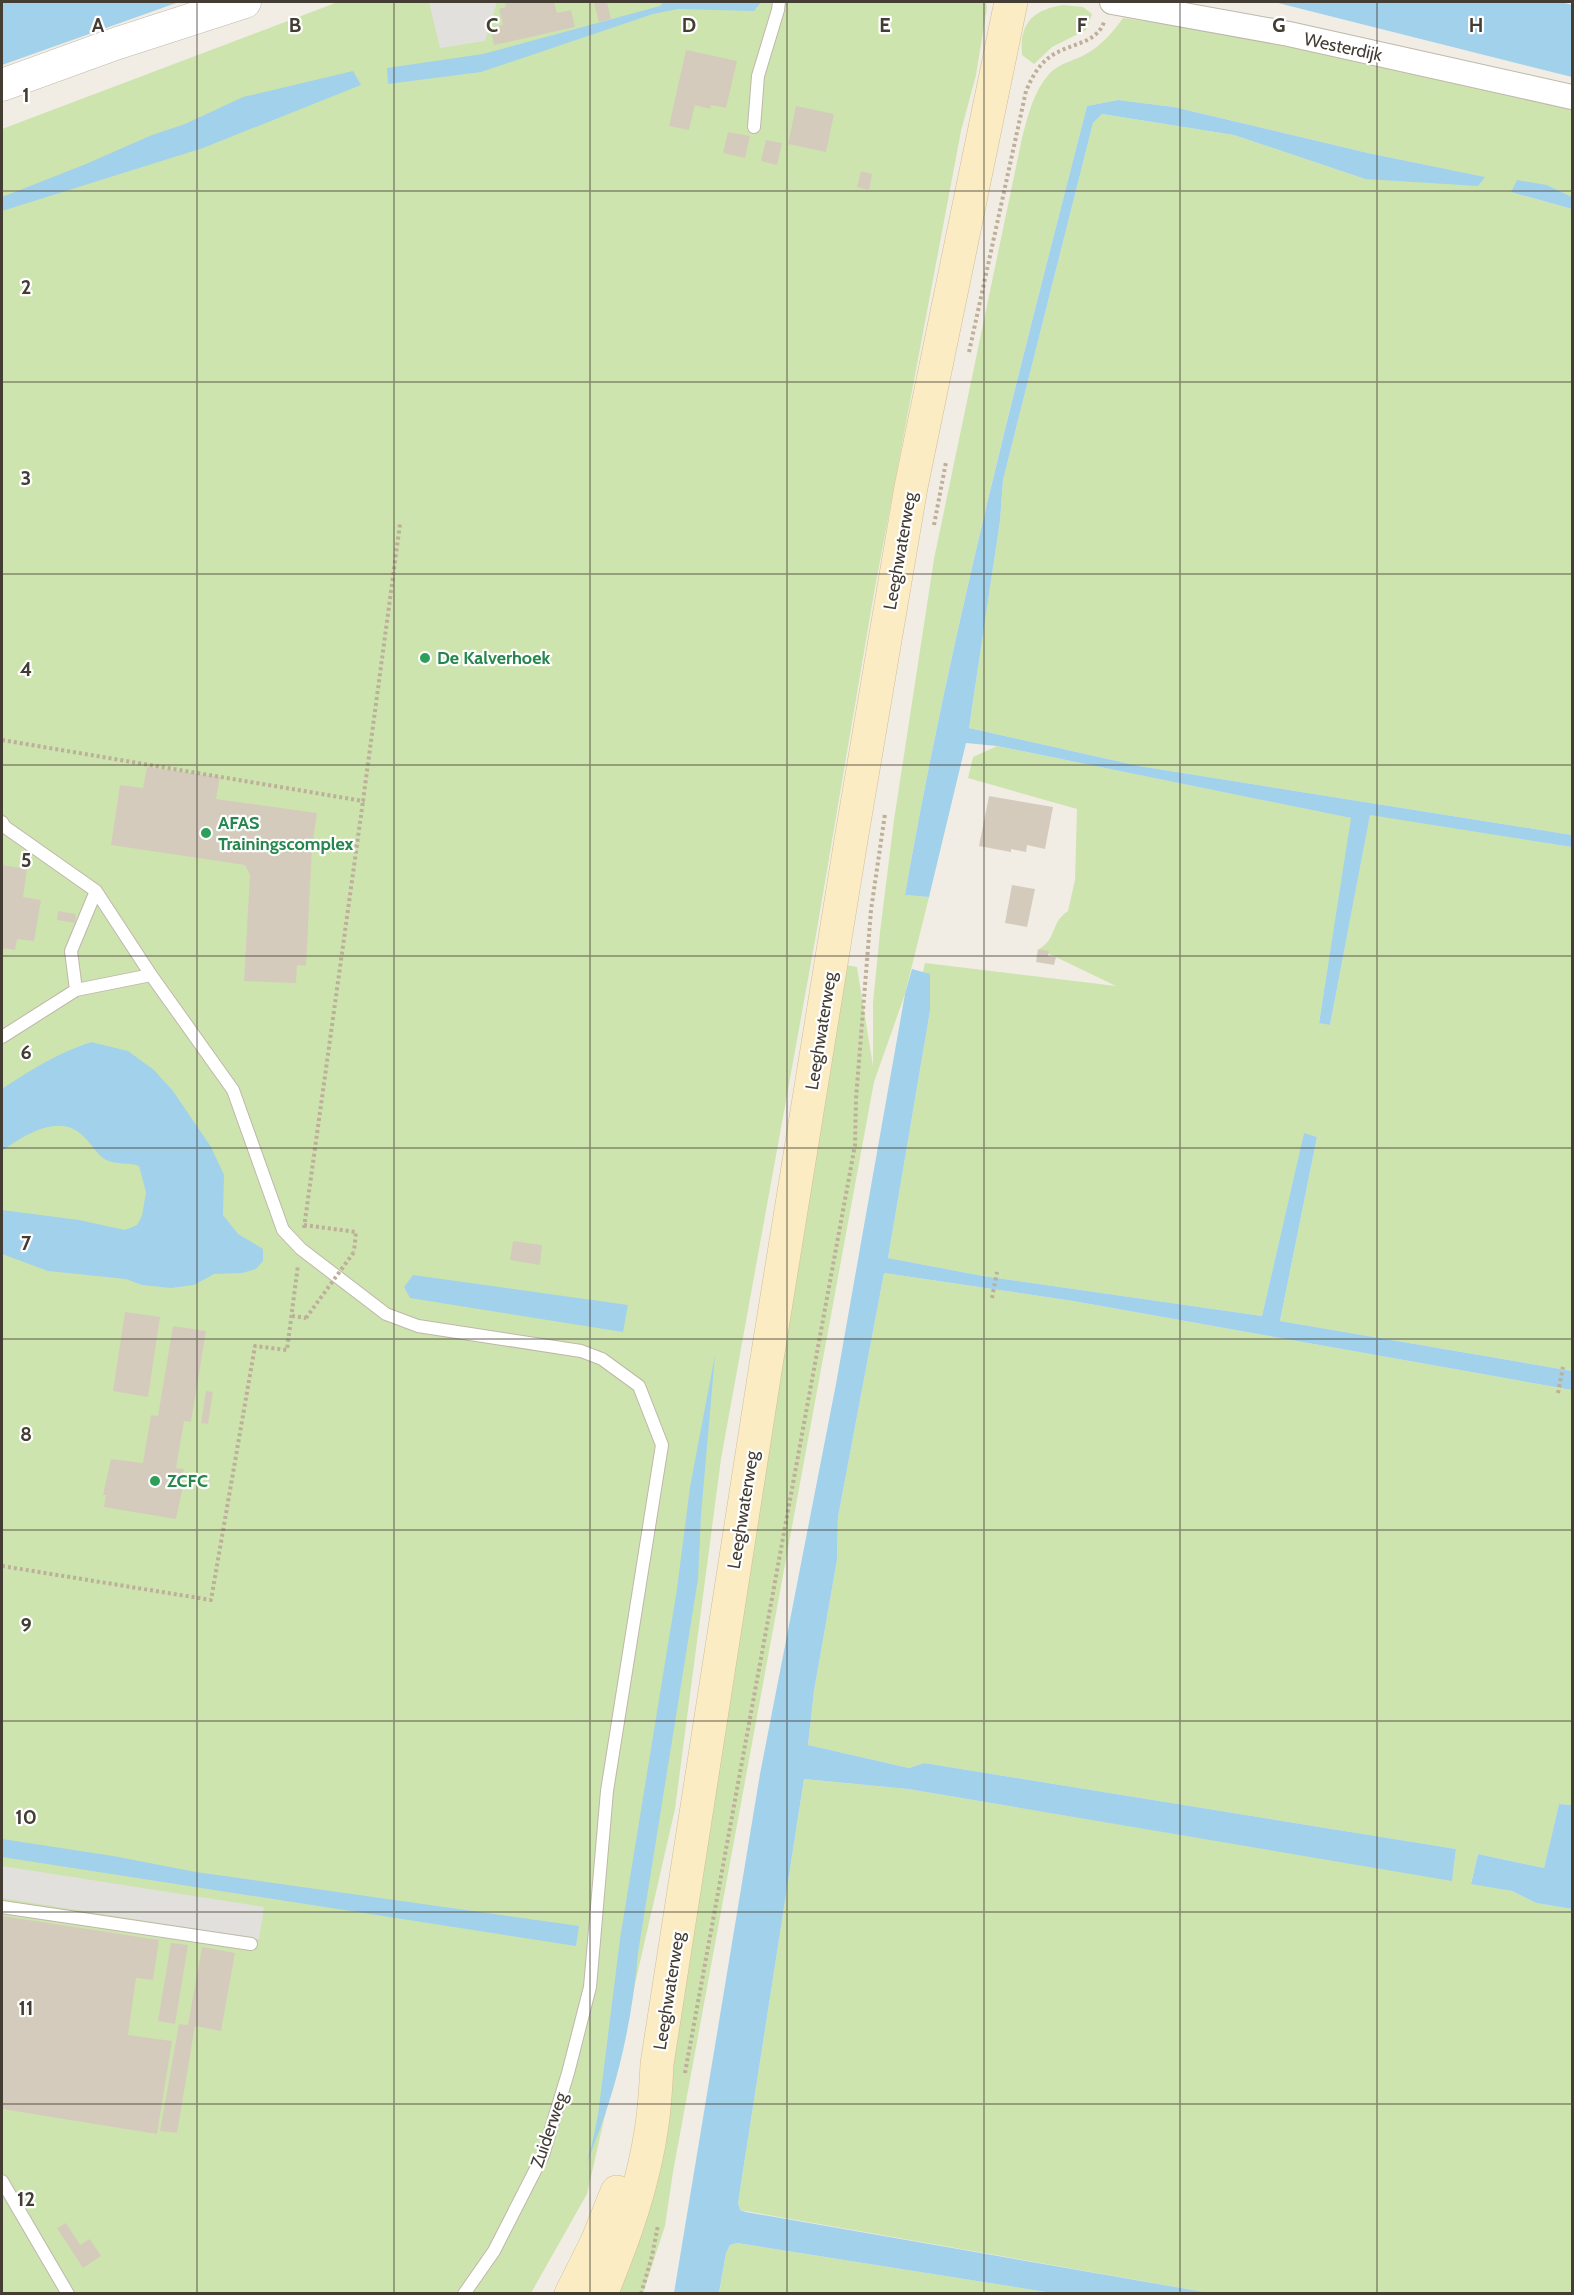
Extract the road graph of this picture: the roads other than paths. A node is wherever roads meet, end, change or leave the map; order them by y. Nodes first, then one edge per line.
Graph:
1 (244, 2) edge
2 (779, 2) edge
3 (1011, 2) edge
4 (1110, 7) edge
5 (2, 85) edge
6 (1572, 97) edge
7 (754, 127) dead end
8 (2, 822) edge
9 (96, 891) junction
10 (151, 975) junction
11 (76, 990) junction
12 (2, 1037) edge
13 (2, 1907) edge
14 (251, 1944) dead end
15 (671, 2072) junction
16 (2, 2181) edge
17 (68, 2294) edge
18 (464, 2294) edge
19 (570, 2294) edge
20 (602, 2294) edge

1 - 5 street
2 - 7 lane
3 - 15 main road, Leeghwaterweg
4 - 6 street, Westerdijk
8 - 9 lane
9 - 10 lane, Zuiderweg
9 - 11 lane
10 - 11 lane
10 - 18 lane, Zuiderweg
11 - 12 lane
13 - 14 lane
15 - 19 main road, Leeghwaterweg
15 - 20 main road, Leeghwaterweg
16 - 17 lane

